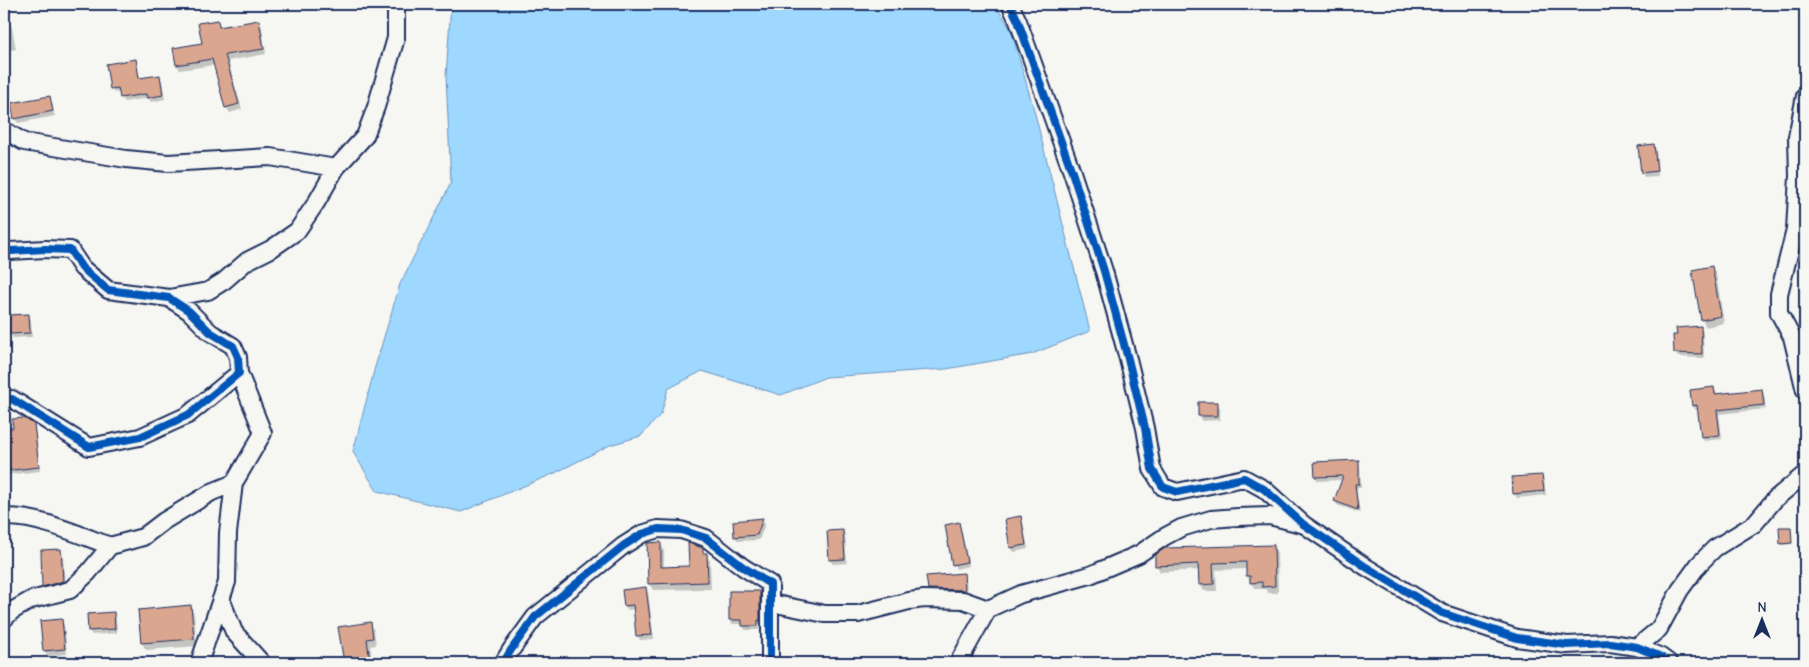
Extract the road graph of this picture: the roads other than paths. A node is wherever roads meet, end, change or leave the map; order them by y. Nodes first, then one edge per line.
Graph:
1 (396, 4) edge
2 (1010, 4) edge
3 (1805, 96) edge
4 (4, 130) edge
5 (336, 168) junction
6 (4, 248) edge
7 (168, 298) junction
8 (239, 373) junction
9 (1805, 392) edge
10 (4, 401) edge
11 (1805, 474) edge
12 (234, 483) junction
13 (4, 518) edge
14 (1303, 524) junction
15 (110, 546) junction
16 (221, 599) junction
17 (771, 603) junction
18 (988, 609) junction
19 (4, 619) edge
20 (1637, 647) junction
21 (198, 663) edge
22 (262, 663) edge
23 (503, 663) edge
24 (770, 663) edge
25 (958, 663) edge
26 (1669, 663) edge

1 - 5 street
2 - 14 street
3 - 9 street
4 - 5 street
5 - 7 street
6 - 7 street
7 - 8 street
8 - 10 street
8 - 12 street
11 - 20 street
12 - 15 street
12 - 16 street
13 - 15 street
14 - 18 street
14 - 20 street
15 - 19 street
16 - 21 street
16 - 22 street
17 - 18 street
17 - 23 street
17 - 24 street
18 - 25 street
20 - 26 street

